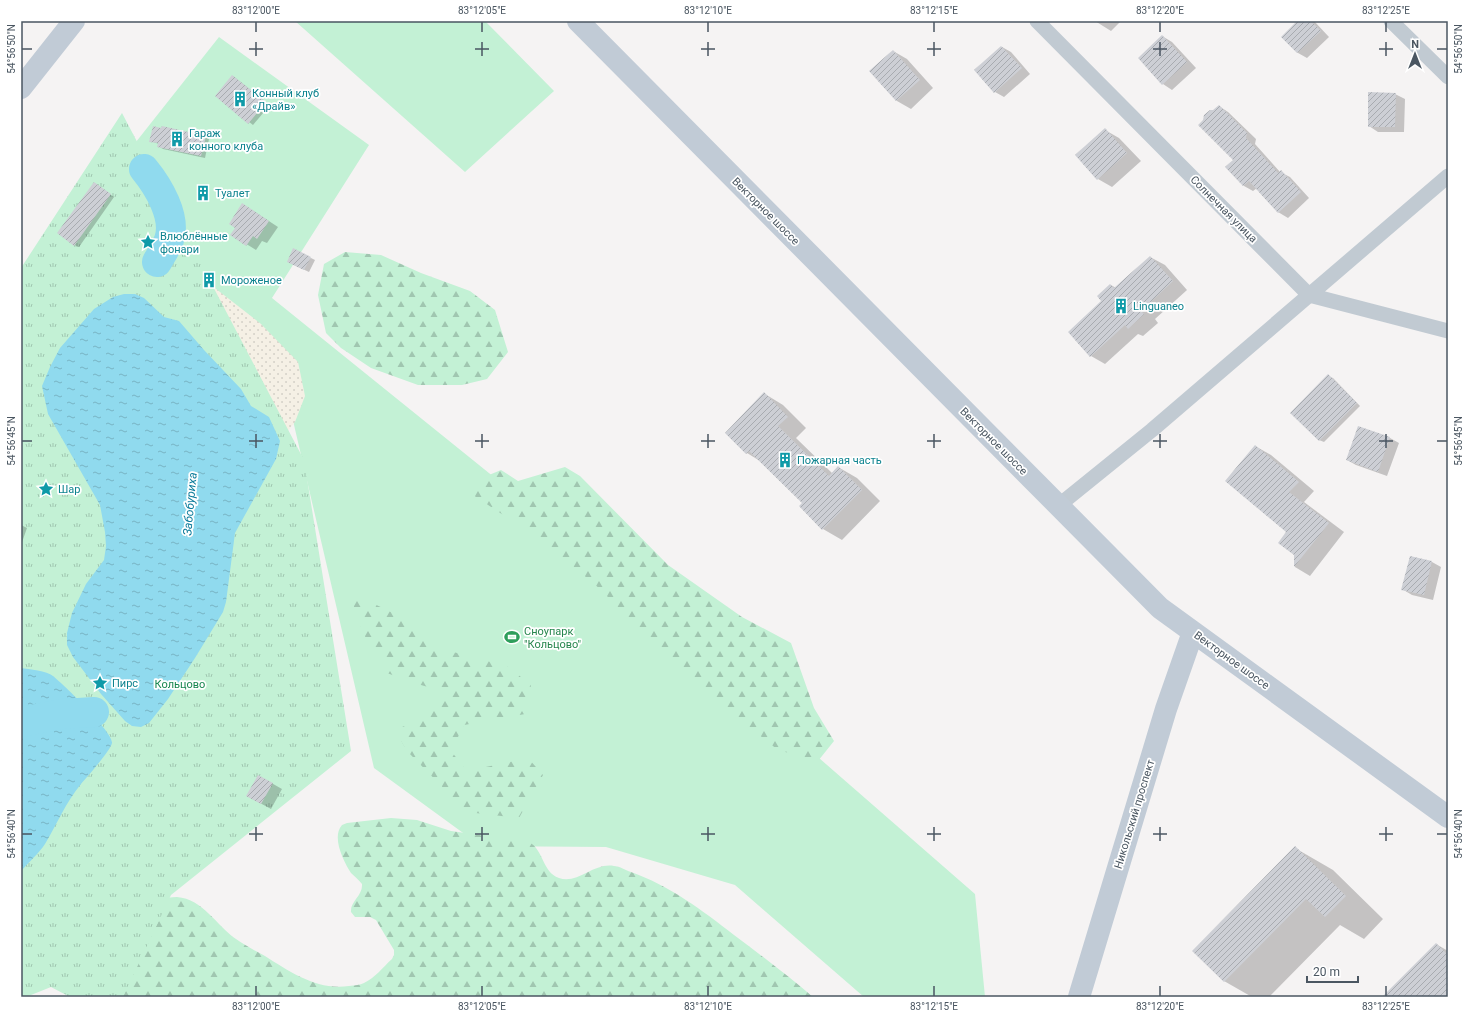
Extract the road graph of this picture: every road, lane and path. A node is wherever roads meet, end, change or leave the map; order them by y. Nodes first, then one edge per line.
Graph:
1 (74, 21) edge
2 (578, 21) edge
3 (1037, 21) edge
4 (1391, 21) edge
5 (1448, 78) edge
6 (21, 88) edge
7 (1448, 176) edge
8 (1309, 295) junction
9 (1448, 331) edge
10 (1058, 506) junction
11 (1193, 632) junction
12 (1448, 817) edge
13 (1079, 997) edge

1 - 6 main road
2 - 10 main road, Векторное шоссе
3 - 8 street, Солнечная улица
4 - 5 street
7 - 8 street
8 - 9 street
8 - 10 street
10 - 11 main road, Векторное шоссе
11 - 12 main road, Векторное шоссе
11 - 13 main road, Никольский проспект

